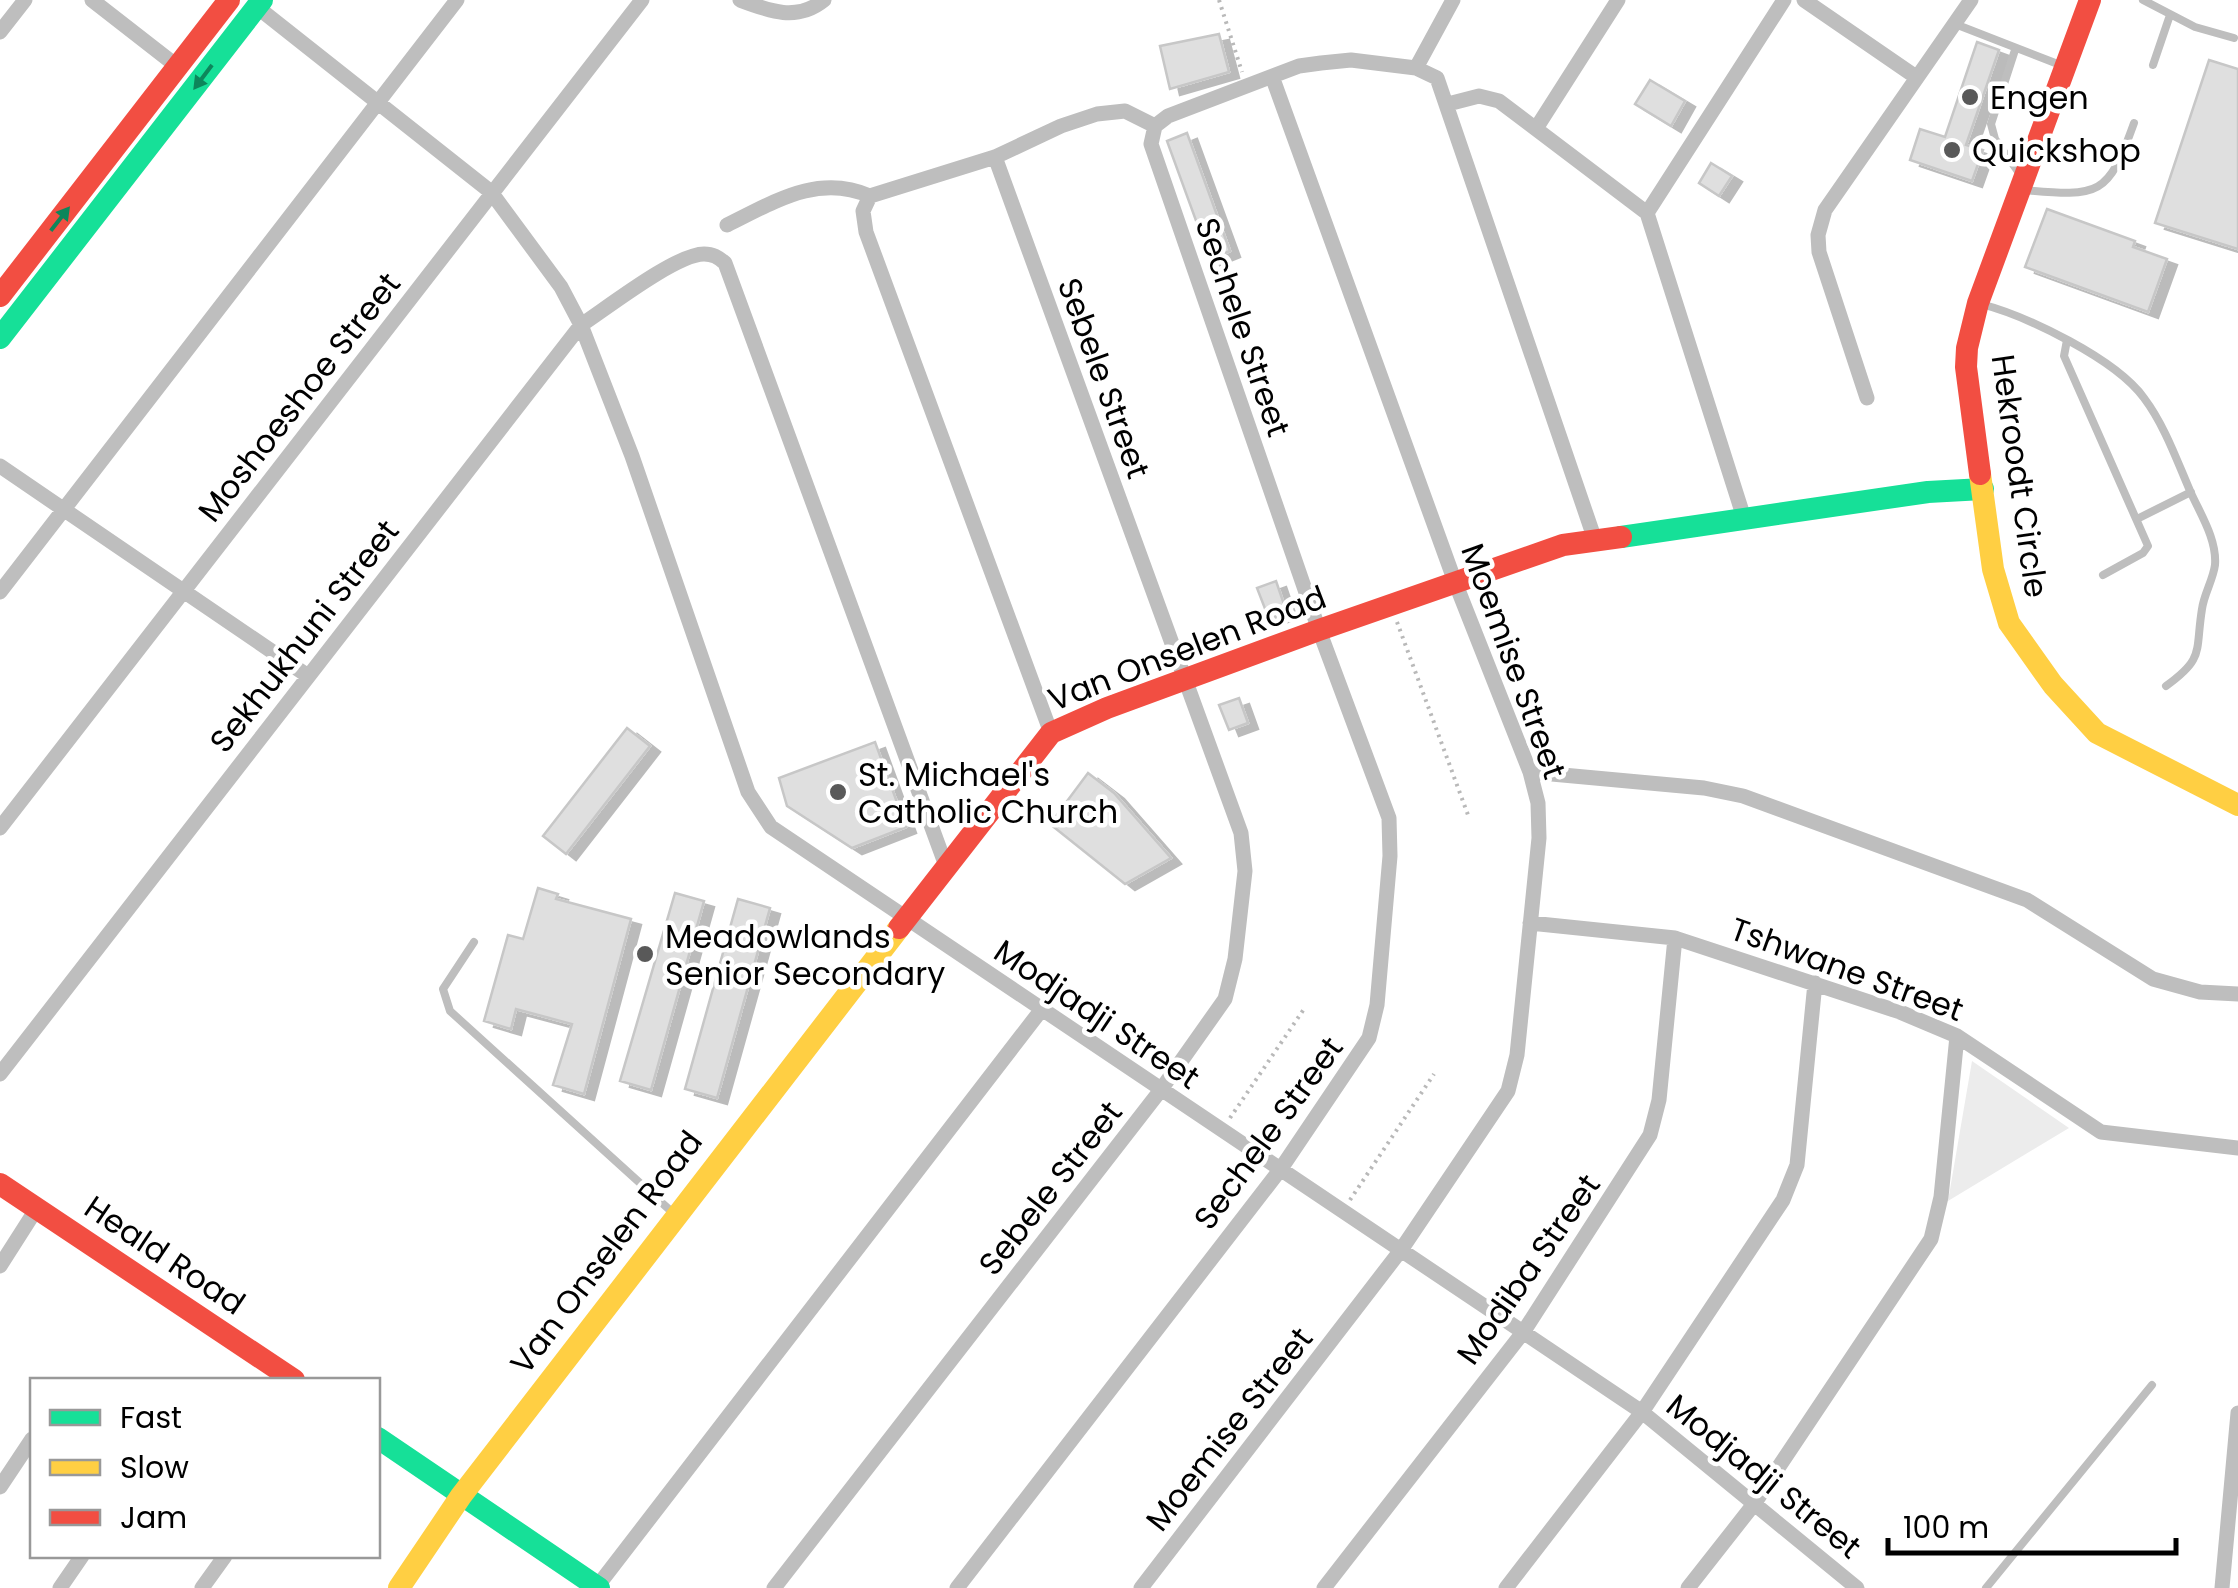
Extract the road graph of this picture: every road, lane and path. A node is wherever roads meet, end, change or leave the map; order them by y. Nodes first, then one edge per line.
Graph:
1 (25, 0) edge
2 (92, 0) edge
3 (229, 0) edge
4 (457, 0) edge
5 (642, 0) edge
6 (740, 0) edge
7 (824, 0) edge
8 (1219, 0) edge
9 (1453, 0) edge
10 (1618, 0) edge
11 (1784, 0) edge
12 (1804, 0) edge
13 (1972, 0) edge
14 (2090, 0) edge
15 (2143, 0) edge
16 (260, 4) edge
17 (2170, 15) junction
18 (1956, 24) junction
19 (0, 32) edge
20 (2234, 38) dead end
21 (2015, 50) junction
22 (2153, 65) dead end
23 (178, 67) junction
24 (2064, 67) junction
25 (1416, 68) junction
26 (1916, 78) junction
27 (1273, 79) junction
28 (1247, 88) junction
29 (378, 102) junction
30 (1448, 104) junction
31 (2134, 123) dead end
32 (1155, 126) junction
33 (1536, 127) junction
34 (994, 157) junction
35 (2021, 184) junction
36 (491, 192) junction
37 (870, 196) junction
38 (1647, 213) junction
39 (727, 225) dead end
40 (0, 296) edge
41 (1978, 303) junction
42 (581, 324) junction
43 (0, 338) edge
44 (2067, 340) junction
45 (1867, 398) dead end
46 (0, 466) edge
47 (1982, 488) junction
48 (2191, 492) junction
49 (64, 509) junction
50 (1744, 518) junction
51 (2137, 519) junction
52 (1595, 540) junction
53 (2103, 575) dead end
54 (1455, 582) junction
55 (185, 591) junction
56 (0, 592) edge
57 (1391, 604) junction
58 (1319, 630) junction
59 (308, 676) junction
60 (1184, 680) junction
61 (2166, 686) dead end
62 (1051, 733) junction
63 (1530, 772) junction
64 (2238, 805) edge
65 (1468, 815) dead end
66 (0, 828) edge
67 (946, 866) junction
68 (906, 919) junction
69 (1530, 923) junction
70 (1674, 938) junction
71 (474, 942) dead end
72 (1815, 983) junction
73 (2238, 994) edge
74 (1042, 1009) junction
75 (1304, 1009) dead end
76 (1957, 1036) junction
77 (0, 1074) edge
78 (1434, 1074) dead end
79 (1160, 1091) junction
80 (1222, 1130) junction
81 (2238, 1148) edge
82 (1280, 1170) junction
83 (0, 1184) edge
84 (37, 1208) junction
85 (1342, 1212) junction
86 (675, 1214) junction
87 (1401, 1250) junction
88 (0, 1266) edge
89 (1524, 1330) junction
90 (291, 1378) edge
91 (2152, 1384) dead end
92 (1642, 1412) junction
93 (2238, 1413) edge
94 (380, 1439) edge
95 (30, 1442) edge
96 (0, 1487) edge
97 (461, 1496) junction
98 (1754, 1504) junction
99 (81, 1558) edge
100 (224, 1558) edge
101 (60, 1588) edge
102 (202, 1588) edge
103 (399, 1588) edge
104 (597, 1588) edge
105 (774, 1588) edge
106 (957, 1588) edge
107 (1141, 1588) edge
108 (1324, 1588) edge
109 (1506, 1588) edge
110 (1688, 1588) edge
111 (1857, 1588) edge
112 (1986, 1588) edge
113 (2222, 1588) edge

1 - 19 street
2 - 23 street
3 - 23 street
4 - 29 street
5 - 36 street, Moshoeshoe Street
6 - 7 street
8 - 28 path
9 - 25 street
10 - 33 street
11 - 38 street
12 - 26 street
13 - 18 street
14 - 24 street, Hekroodt Circle
15 - 17 lane
16 - 29 street, Modjadji Street
16 -> 43 street
17 - 20 lane
17 - 22 lane
18 - 21 lane
18 - 26 street
21 - 24 lane
21 - 35 lane
40 -> 23 street
24 - 35 street, Hekroodt Circle
25 - 27 street
25 - 30 street
26 - 45 street
27 - 28 street
27 - 54 street, Moemise Street
28 - 32 street
29 - 36 street, Modjadji Street
29 - 49 street
30 - 33 street
30 - 52 street
31 - 35 lane
32 - 34 street
32 - 58 street, Sechele Street
33 - 38 street
34 - 37 street
34 - 60 street, Sebele Street
35 - 41 street, Hekroodt Circle
36 - 42 street, Modjadji Street
36 - 55 street, Moshoeshoe Street
37 - 39 street
37 - 62 street
38 - 50 street
41 - 44 lane
41 - 47 street, Hekroodt Circle
42 - 59 street, Sekhukhuni Street
42 - 67 street, Sekhukhuni Street
42 - 68 street, Modjadji Street
44 - 48 lane
44 - 51 lane
46 - 49 street
47 - 50 street, Van Onselen Road
47 - 64 street, Hekroodt Circle
48 - 51 lane
48 - 61 lane
49 - 55 street
49 - 56 street
50 - 52 street, Van Onselen Road
51 - 53 lane
52 - 54 street, Van Onselen Road
54 - 57 street, Van Onselen Road
54 - 63 street, Moemise Street
55 - 59 street
55 - 66 street, Moshoeshoe Street
57 - 58 street, Van Onselen Road
57 - 65 path
58 - 60 street, Van Onselen Road
58 - 82 street, Sechele Street
59 - 77 street, Sekhukhuni Street
60 - 62 street, Van Onselen Road
60 - 79 street, Sebele Street
62 - 67 street, Van Onselen Road
63 - 69 street, Moemise Street
63 - 73 street
67 - 68 street, Van Onselen Road
68 - 74 street, Modjadji Street
68 - 86 street, Van Onselen Road
69 - 70 street, Tshwane Street
69 - 87 street, Moemise Street
70 - 72 street, Tshwane Street
70 - 89 street, Modiba Street
71 - 86 lane
72 - 76 street, Tshwane Street
72 - 92 street
74 - 79 street, Modjadji Street
74 - 104 street
75 - 80 path
76 - 81 street, Tshwane Street
76 - 98 street
78 - 85 path
79 - 80 street, Modjadji Street
79 - 105 street, Sebele Street
80 - 82 street, Modjadji Street
82 - 85 street, Modjadji Street
82 - 106 street, Sechele Street
83 - 84 street, Heald Road
84 - 88 street
84 - 90 street, Heald Road
85 - 87 street, Modjadji Street
86 - 97 street, Van Onselen Road
87 - 89 street, Modjadji Street
87 - 107 street, Moemise Street
89 - 92 street, Modjadji Street
89 - 108 street, Modiba Street
91 - 112 lane
92 - 98 street, Modjadji Street
92 - 109 street
93 - 113 street
94 - 97 street
95 - 96 street
97 - 103 street, Van Onselen Road
97 - 104 street
98 - 110 street
98 - 111 street, Modjadji Street
99 - 101 street
100 - 102 street

